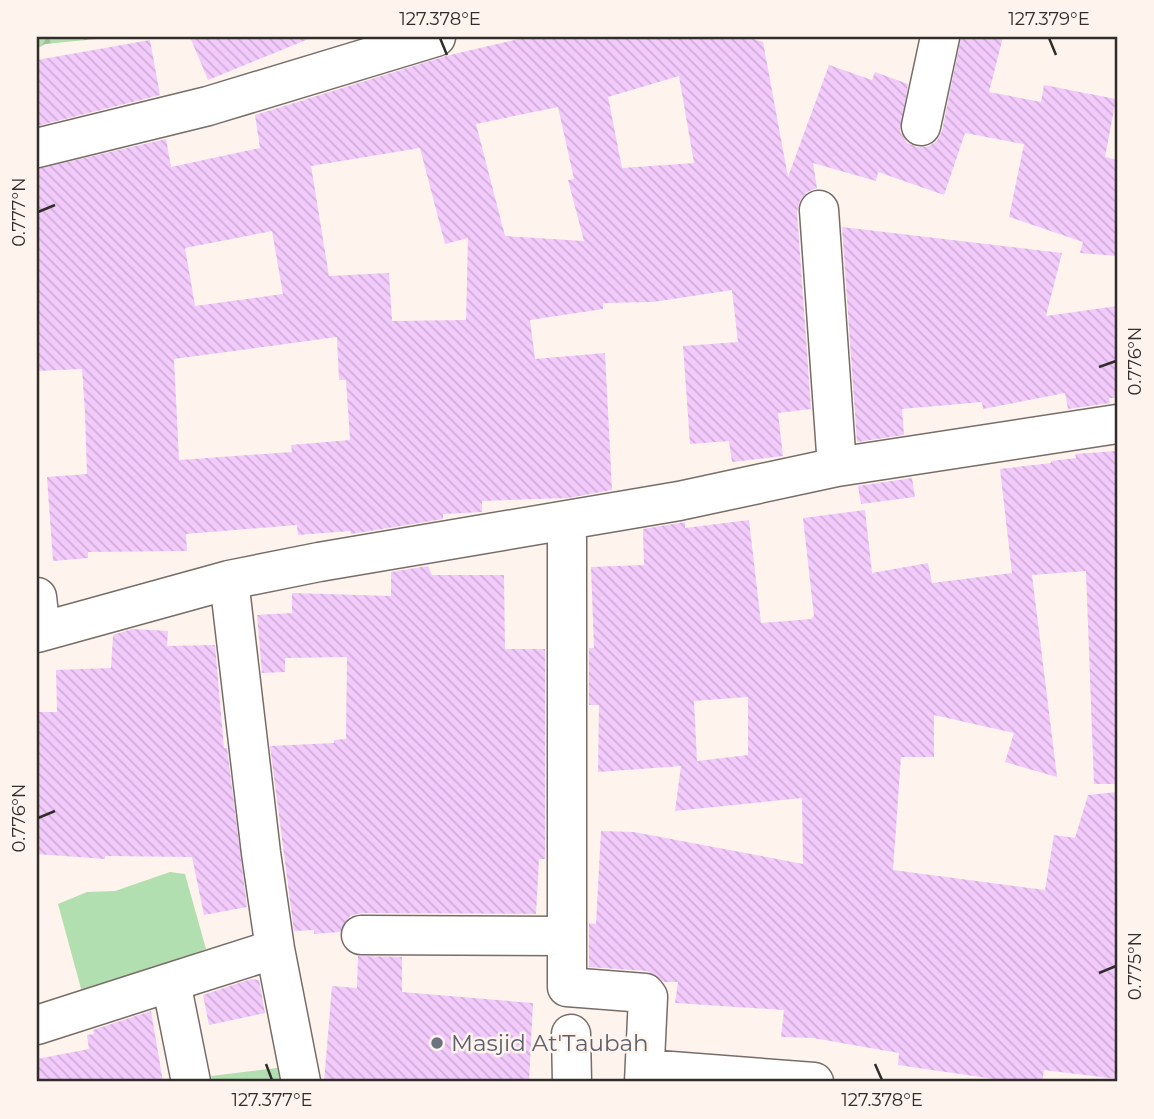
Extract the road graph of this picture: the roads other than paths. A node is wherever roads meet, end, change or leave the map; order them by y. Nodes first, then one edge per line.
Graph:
1 (436, 37) edge
2 (940, 37) edge
3 (921, 126) dead end
4 (37, 148) edge
5 (819, 210) dead end
6 (1117, 424) edge
7 (837, 467) junction
8 (567, 521) junction
9 (229, 580) junction
10 (38, 621) edge
11 (361, 935) dead end
12 (567, 936) junction
13 (275, 949) junction
14 (171, 982) junction
15 (37, 1025) edge
16 (571, 1034) dead end
17 (644, 1076) edge
18 (191, 1082) edge
19 (302, 1082) edge
20 (572, 1082) edge
21 (814, 1082) edge

1 - 4 street
2 - 3 street
5 - 7 street
6 - 7 street
7 - 8 street
8 - 9 street
8 - 12 street
9 - 10 street
9 - 13 street
11 - 12 street
12 - 17 street
13 - 14 street
13 - 19 street
14 - 15 street
14 - 18 street
16 - 20 street
17 - 21 street

